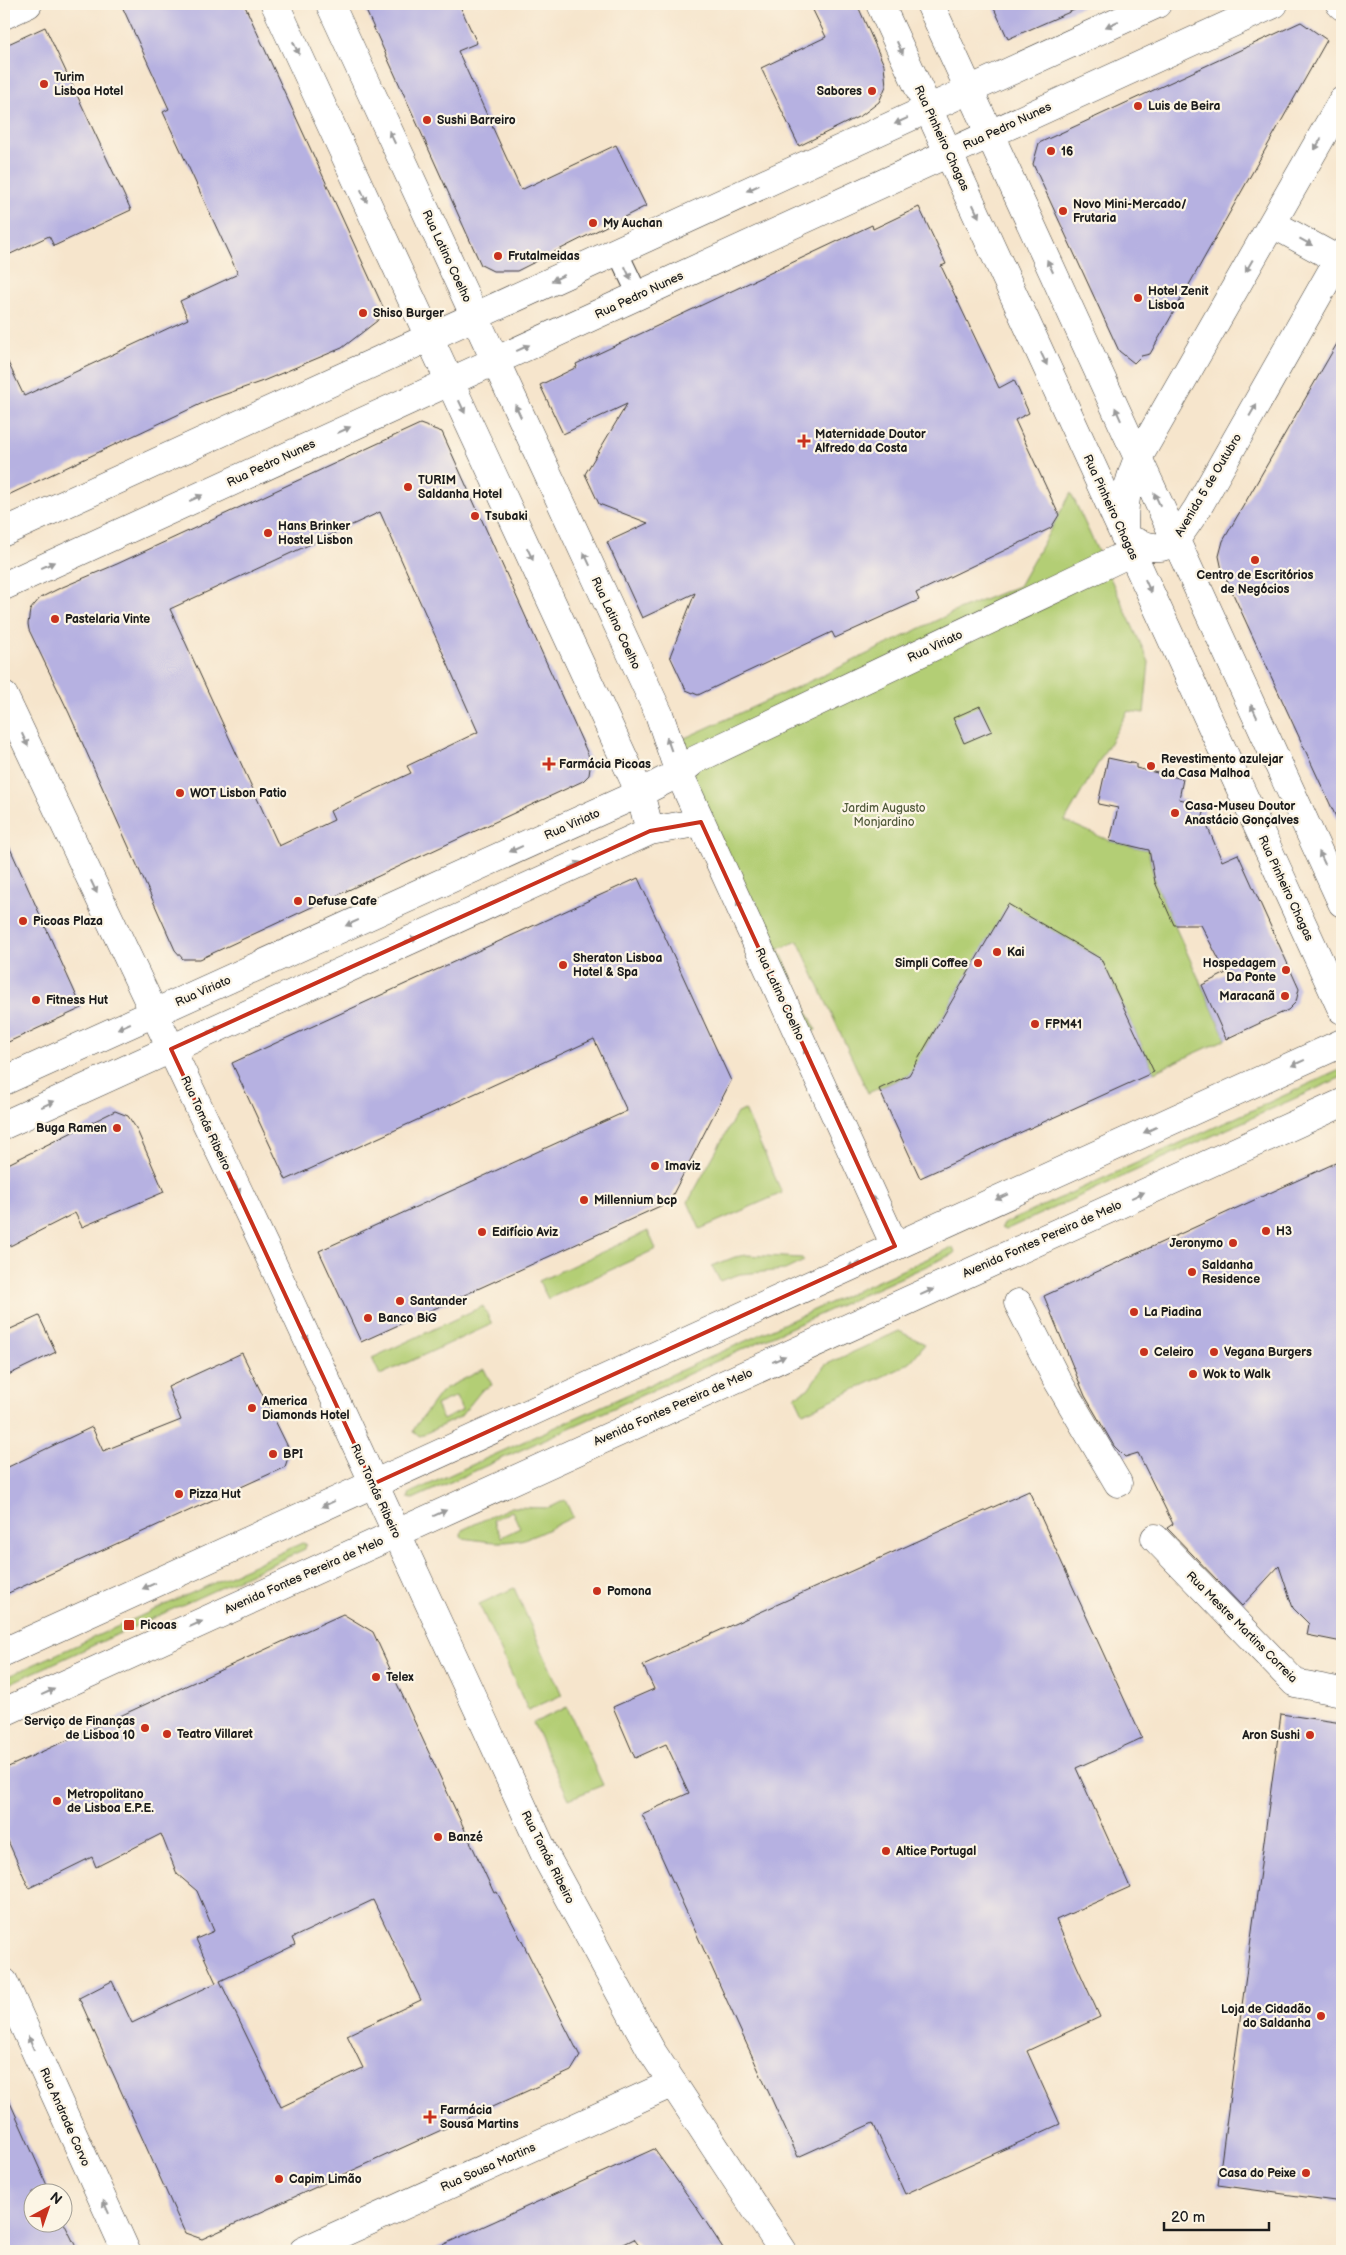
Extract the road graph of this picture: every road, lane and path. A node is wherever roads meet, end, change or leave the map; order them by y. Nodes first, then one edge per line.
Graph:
1 (28, 4) edge
2 (275, 4) edge
3 (330, 4) edge
4 (880, 4) edge
5 (930, 4) edge
6 (1157, 4) edge
7 (1274, 4) edge
8 (4, 15) edge
9 (969, 89) junction
10 (1342, 101) edge
11 (929, 108) junction
12 (990, 134) junction
13 (949, 153) junction
14 (1273, 224) junction
15 (618, 251) junction
16 (1341, 258) edge
17 (638, 295) junction
18 (474, 316) junction
19 (429, 337) junction
20 (495, 361) junction
21 (450, 381) junction
22 (1138, 458) junction
23 (4, 532) edge
24 (1176, 540) junction
25 (1129, 545) junction
26 (4, 586) edge
27 (4, 696) edge
28 (679, 773) junction
29 (640, 793) junction
30 (701, 822) junction
31 (650, 831) junction
32 (1342, 903) edge
33 (1342, 1010) edge
34 (154, 1013) junction
35 (1342, 1043) edge
36 (171, 1049) junction
37 (4, 1081) edge
38 (1342, 1103) edge
39 (4, 1125) edge
40 (895, 1246) junction
41 (1018, 1304) dead end
42 (373, 1484) junction
43 (1118, 1484) dead end
44 (396, 1534) junction
45 (1155, 1538) dead end
46 (4, 1652) edge
47 (1342, 1692) edge
48 (4, 1712) edge
49 (4, 1982) edge
50 (673, 2083) junction
51 (778, 2244) edge
52 (126, 2251) edge
53 (303, 2251) edge
54 (798, 2251) edge

1 - 8 street
2 -> 19 street
18 -> 3 street, Rua Latino Coelho
4 -> 11 street, Rua Pinheiro Chagas
5 - 9 street
6 -> 9 street
7 - 12 street, Rua Pedro Nunes
9 - 11 street
9 - 12 street
10 -> 14 street
11 - 13 street, Rua Pinheiro Chagas
11 -> 15 street
12 - 13 street, Rua Pedro Nunes
22 -> 12 street
13 - 17 street, Rua Pedro Nunes
13 -> 25 street, Rua Pinheiro Chagas
14 -> 16 street, Avenida 5 de Outubro
14 -> 22 street
15 -> 17 lane
15 -> 18 street
24 -> 16 street, Avenida 5 de Outubro
20 -> 17 street, Rua Pedro Nunes
18 - 19 street
18 - 20 street, Rua Latino Coelho
19 - 21 street
19 - 23 street
20 - 21 street, Rua Pedro Nunes
28 -> 20 street, Rua Latino Coelho
26 -> 21 street, Rua Pedro Nunes
21 -> 29 street
24 -> 22 street
22 - 25 street
24 - 25 street, Avenida 5 de Outubro
32 -> 24 street
25 - 28 street, Rua Viriato
25 -> 33 street, Rua Pinheiro Chagas
27 -> 34 street, Rua Tomás Ribeiro
28 - 29 street, Rua Viriato
28 - 30 street, Rua Latino Coelho
29 - 31 street
29 -> 34 street, Rua Viriato
30 - 31 street
40 -> 30 street, Rua Latino Coelho
36 -> 31 street
34 - 36 street, Rua Tomás Ribeiro
34 -> 37 street, Rua Viriato
35 -> 40 street
39 -> 36 street
36 -> 42 street, Rua Tomás Ribeiro
44 -> 38 street, Avenida Fontes Pereira de Melo
40 -> 42 street
41 - 43 street
42 - 44 street, Rua Tomás Ribeiro
42 -> 46 street
48 -> 44 street, Avenida Fontes Pereira de Melo
44 - 50 street, Rua Tomás Ribeiro
45 - 47 street, Rua Mestre Martins Correia
52 -> 49 street, Rua Andrade Corvo
50 - 51 street, Rua Tomás Ribeiro
50 - 53 street, Rua Sousa Martins
51 - 54 street

